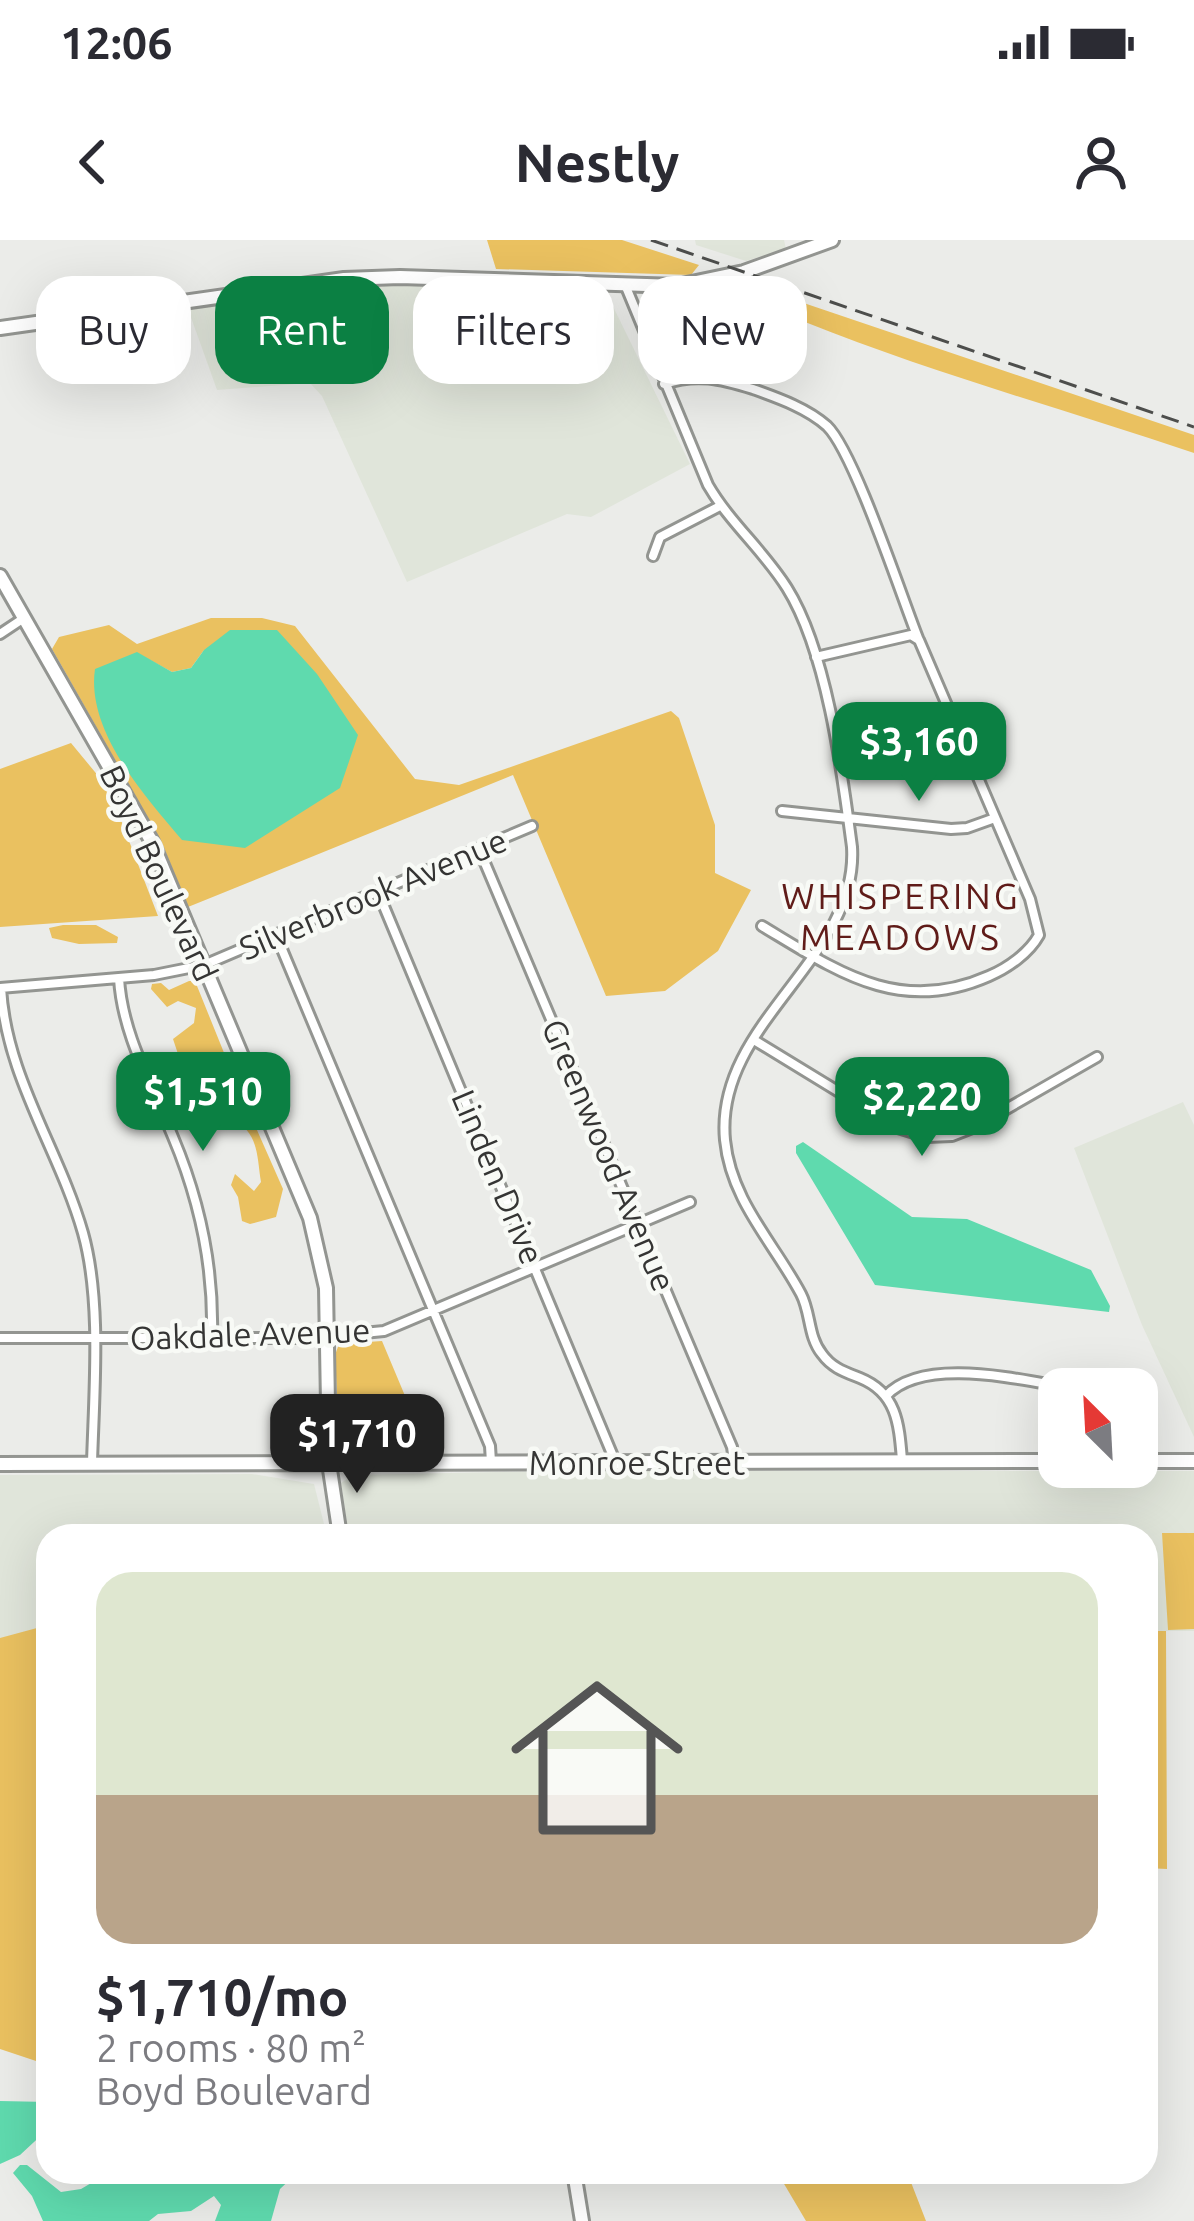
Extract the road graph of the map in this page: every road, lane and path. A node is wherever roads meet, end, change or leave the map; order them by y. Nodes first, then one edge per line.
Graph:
1 (832, 240) edge
2 (626, 287) junction
3 (638, 318) edge
4 (0, 328) edge
5 (664, 384) edge
6 (736, 384) edge
7 (720, 506) junction
8 (653, 556) dead end
9 (0, 575) edge
10 (24, 618) junction
11 (0, 634) edge
12 (919, 640) junction
13 (816, 657) junction
14 (782, 811) dead end
15 (846, 818) junction
16 (995, 818) junction
17 (532, 826) dead end
18 (479, 849) junction
19 (379, 892) junction
20 (762, 926) dead end
21 (276, 935) junction
22 (812, 956) junction
23 (203, 964) junction
24 (119, 978) junction
25 (1, 988) edge
26 (754, 1040) junction
27 (1097, 1057) dead end
28 (690, 1202) dead end
29 (638, 1224) junction
30 (536, 1268) junction
31 (435, 1312) junction
32 (327, 1336) junction
33 (0, 1338) edge
34 (93, 1338) junction
35 (212, 1338) junction
36 (1038, 1384) edge
37 (886, 1396) junction
38 (1038, 1461) edge
39 (1158, 1461) edge
40 (1194, 1461) edge
41 (616, 1462) junction
42 (734, 1462) junction
43 (902, 1462) junction
44 (92, 1463) junction
45 (329, 1463) junction
46 (491, 1463) junction
47 (0, 1464) edge
48 (338, 1524) edge
49 (576, 2184) edge
50 (582, 2221) edge

1 - 2 street
2 - 3 street
2 - 4 street
5 - 7 street
6 - 12 street
7 - 8 street
7 - 13 street
9 - 10 street, Boyd Boulevard
10 - 11 street
10 - 23 street, Boyd Boulevard
12 - 13 street
12 - 16 street
13 - 15 street
14 - 15 street
15 - 16 street
15 - 22 street
16 - 22 street
17 - 18 street, Silverbrook Avenue
18 - 19 street, Silverbrook Avenue
18 - 29 street, Greenwood Avenue
19 - 21 street, Silverbrook Avenue
19 - 30 street, Linden Drive
20 - 22 street
21 - 23 street, Silverbrook Avenue
21 - 31 street
22 - 26 street
23 - 24 street, Silverbrook Avenue
23 - 32 street, Boyd Boulevard
24 - 25 street, Silverbrook Avenue
24 - 35 street
25 - 34 street
26 - 27 street
26 - 37 street
28 - 29 street, Oakdale Avenue
29 - 30 street, Oakdale Avenue
29 - 42 street, Greenwood Avenue
30 - 31 street, Oakdale Avenue
30 - 41 street, Linden Drive
31 - 32 street, Oakdale Avenue
31 - 46 street
32 - 35 street, Oakdale Avenue
32 - 45 street, Boyd Boulevard
33 - 34 street, Oakdale Avenue
34 - 35 street, Oakdale Avenue
34 - 44 street
36 - 37 street
37 - 43 street
38 - 43 street, Monroe Street
39 - 40 street
41 - 42 street, Monroe Street
41 - 46 street, Monroe Street
42 - 43 street, Monroe Street
44 - 45 street, Monroe Street
44 - 47 street, Monroe Street
45 - 46 street, Monroe Street
45 - 48 street, Boyd Boulevard
49 - 50 street

